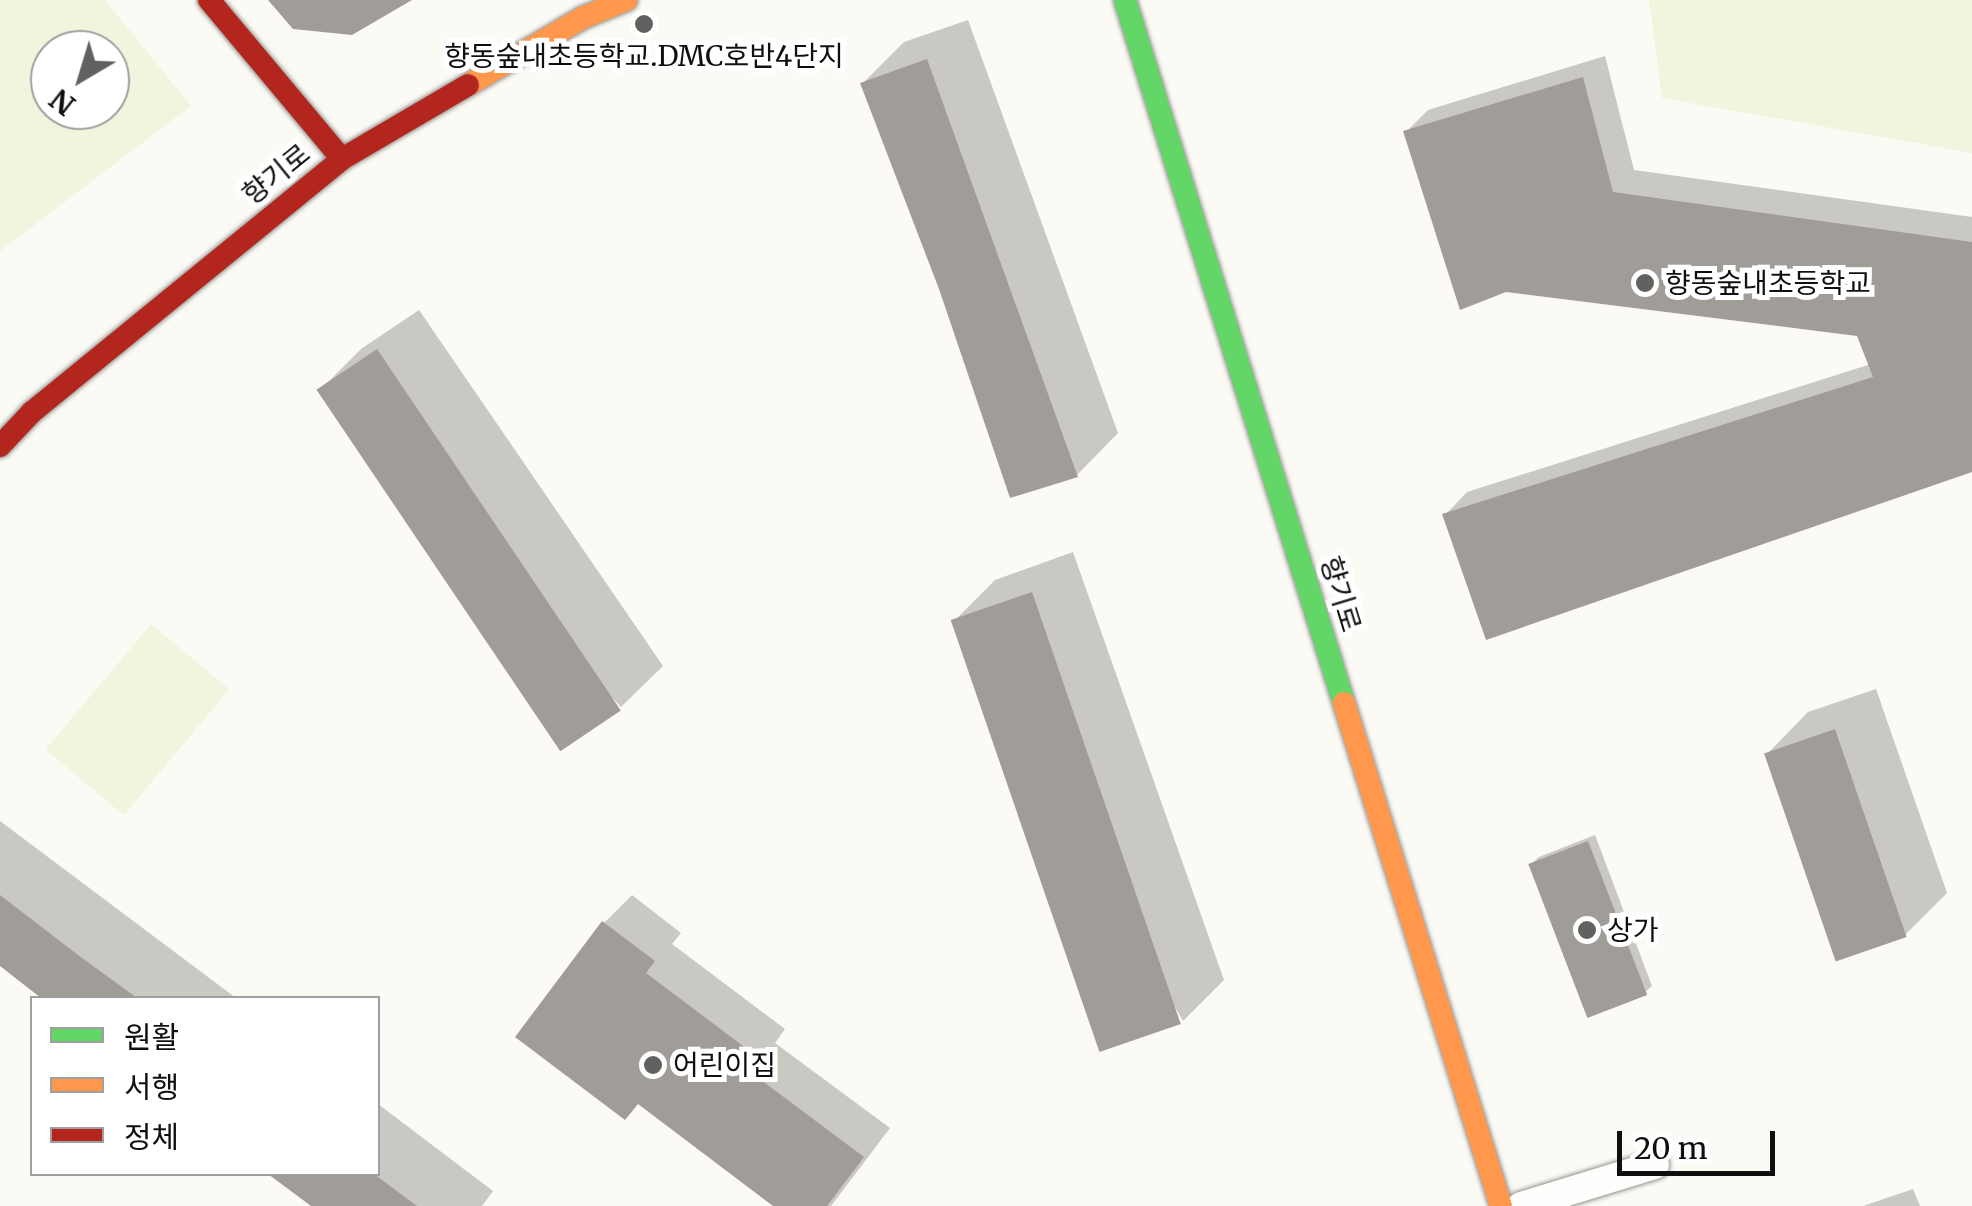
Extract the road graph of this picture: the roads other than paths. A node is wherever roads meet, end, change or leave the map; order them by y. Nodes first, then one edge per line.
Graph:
1 (209, 0) edge
2 (626, 0) edge
3 (1126, 0) edge
4 (342, 159) junction
5 (0, 446) edge
6 (1655, 1165) dead end
7 (1500, 1206) edge
8 (1522, 1206) edge

1 - 4 street
2 - 4 street, 향기로
3 - 7 street, 향기로
4 - 5 street, 향기로
6 - 8 lane

